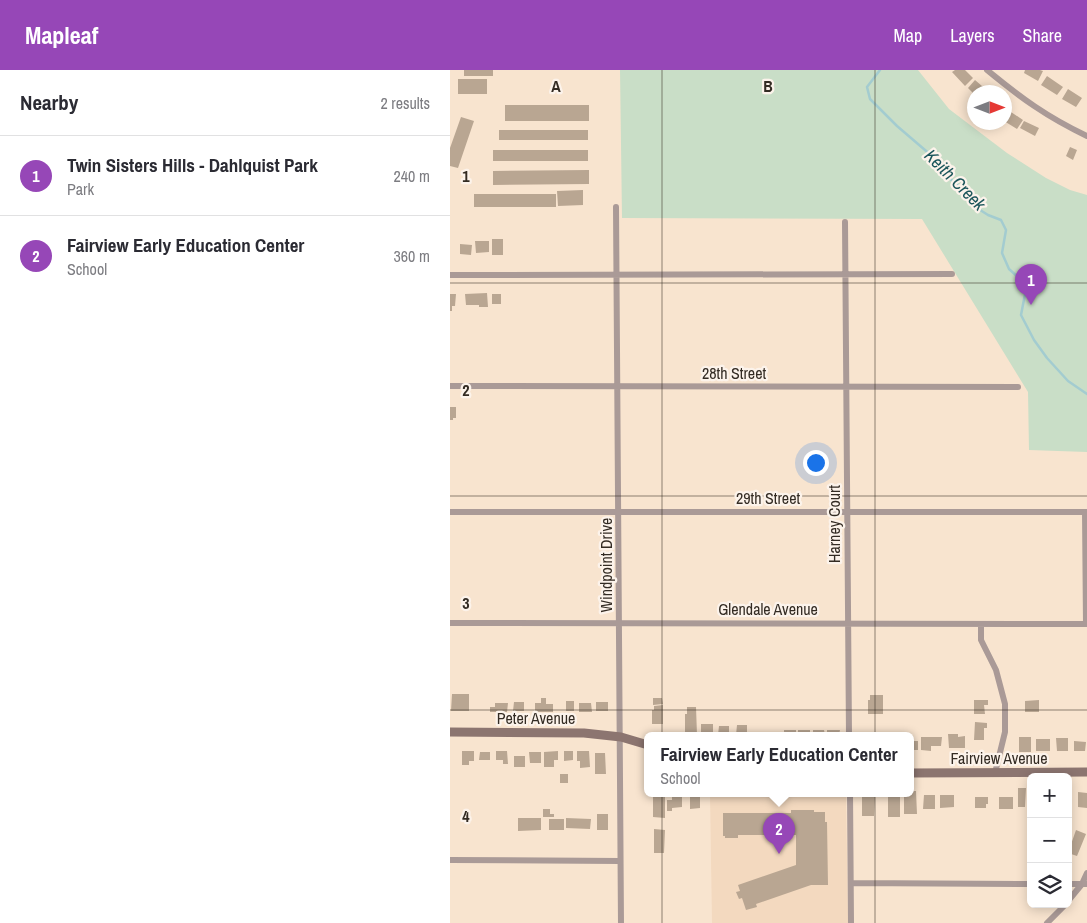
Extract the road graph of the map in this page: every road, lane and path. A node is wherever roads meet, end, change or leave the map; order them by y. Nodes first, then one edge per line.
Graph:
1 (988, 70) edge
2 (1087, 136) edge
3 (616, 207) dead end
4 (845, 222) dead end
5 (616, 274) junction
6 (846, 274) junction
7 (952, 274) dead end
8 (450, 275) edge
9 (450, 386) edge
10 (618, 386) junction
11 (848, 387) junction
12 (1018, 387) dead end
13 (848, 511) junction
14 (450, 512) edge
15 (619, 512) junction
16 (1086, 512) edge
17 (450, 623) edge
18 (620, 623) junction
19 (849, 623) junction
20 (981, 624) junction
21 (1087, 624) edge
22 (450, 732) edge
23 (850, 732) edge
24 (621, 737) junction
25 (644, 744) edge
26 (1087, 772) edge
27 (914, 773) edge
28 (995, 773) junction
29 (850, 797) edge
30 (450, 860) edge
31 (620, 861) junction
32 (1087, 873) edge
33 (850, 883) junction
34 (1027, 884) edge
35 (1072, 884) edge
36 (1085, 885) edge
37 (1072, 897) edge
38 (1061, 908) edge
39 (621, 923) edge
40 (851, 923) edge
41 (1047, 923) edge

1 - 2 street
3 - 5 street, Windpoint Drive
4 - 6 street, Harney Court
5 - 6 street
5 - 8 street
5 - 10 street, Windpoint Drive
6 - 7 street
6 - 11 street, Harney Court
9 - 10 street, 28th Street
10 - 11 street, 28th Street
10 - 15 street, Windpoint Drive
11 - 12 street, 28th Street
11 - 13 street, Harney Court
13 - 15 street, 29th Street
13 - 16 street, 29th Street
13 - 19 street, Harney Court
14 - 15 street, 29th Street
15 - 18 street, Windpoint Drive
16 - 21 street
17 - 18 street, Glendale Avenue
18 - 19 street, Glendale Avenue
18 - 24 street, Windpoint Drive
19 - 20 street, Glendale Avenue
19 - 23 street, Harney Court
20 - 21 street, Glendale Avenue
20 - 28 street
22 - 24 street, Peter Avenue
24 - 25 street
24 - 31 street, Windpoint Drive
26 - 28 street, Fairview Avenue
27 - 28 street, Fairview Avenue
29 - 33 street
30 - 31 street
31 - 39 street, Windpoint Drive
32 - 36 street
33 - 34 street
33 - 40 street
35 - 36 street
36 - 37 street
38 - 41 street

